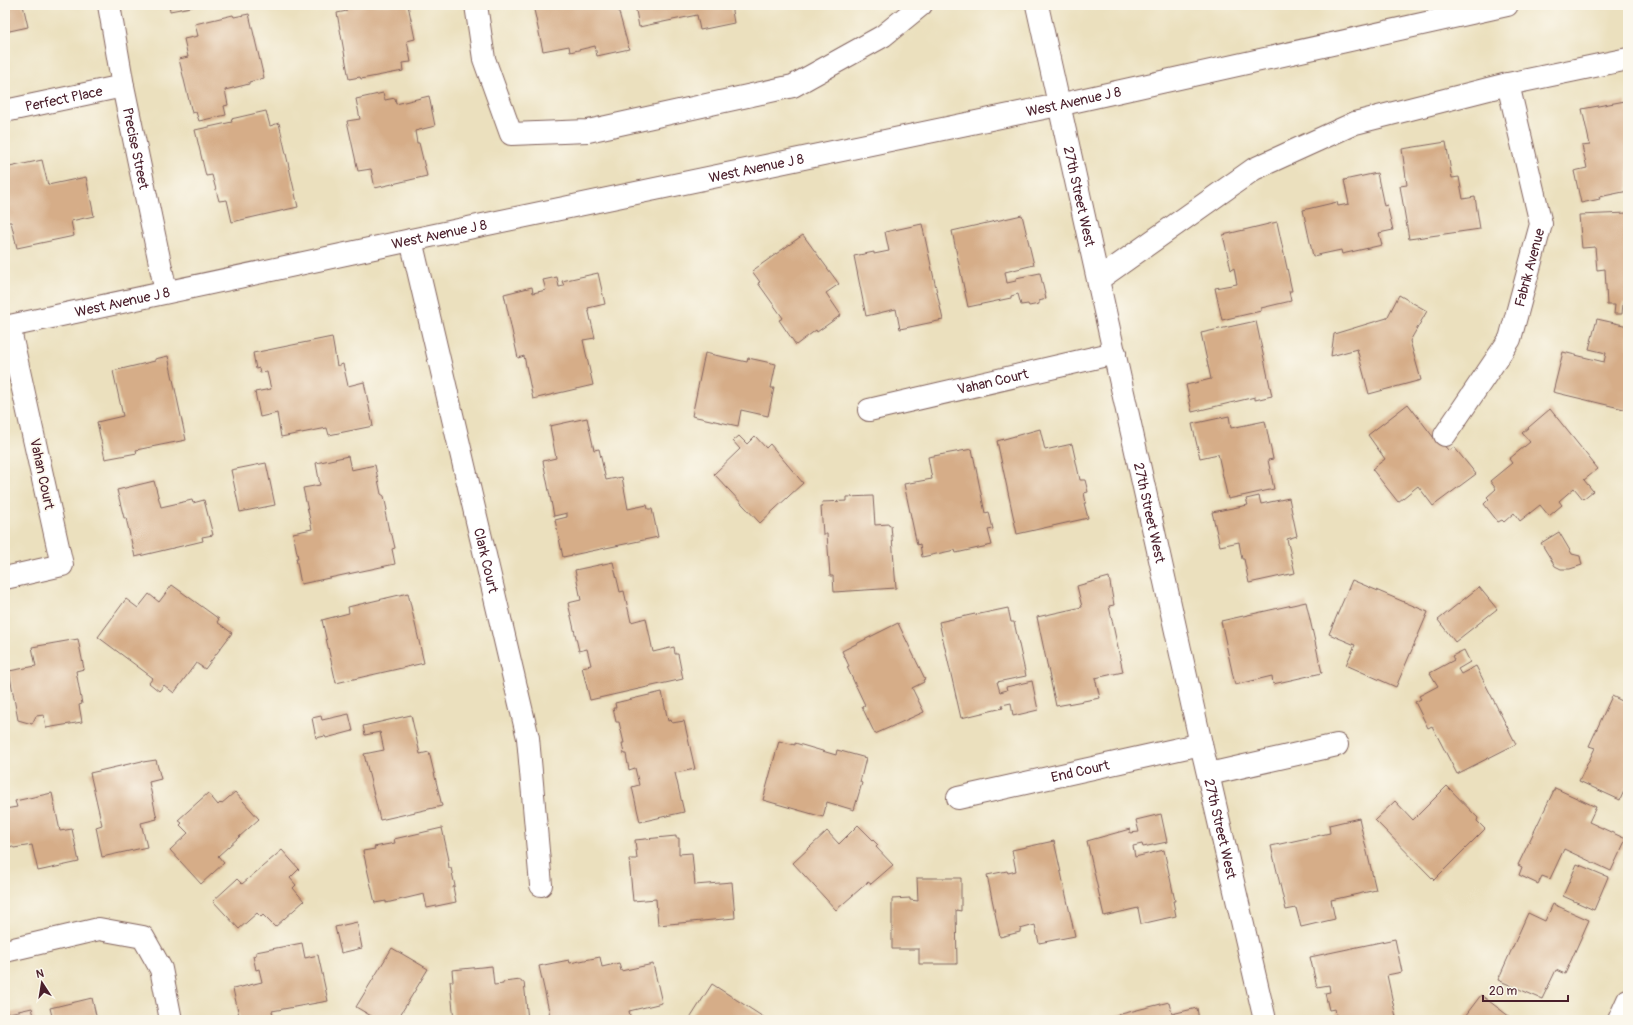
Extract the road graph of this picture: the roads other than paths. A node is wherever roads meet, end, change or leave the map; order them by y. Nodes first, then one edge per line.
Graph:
1 (109, 5) edge
2 (476, 5) edge
3 (921, 5) edge
4 (1037, 5) edge
5 (1507, 5) edge
6 (1628, 59) edge
7 (1508, 84) junction
8 (123, 86) junction
9 (1058, 105) junction
10 (5, 111) edge
11 (411, 240) junction
12 (1099, 279) junction
13 (166, 292) junction
14 (7, 327) edge
15 (1115, 353) junction
16 (869, 410) dead end
17 (1445, 435) dead end
18 (5, 578) edge
19 (1201, 744) junction
20 (1337, 745) dead end
21 (1209, 774) junction
22 (958, 798) dead end
23 (541, 885) dead end
24 (5, 951) edge
25 (1628, 1000) edge
26 (172, 1020) edge
27 (1265, 1020) edge
28 (1619, 1020) edge

1 - 8 street, Precise Street
2 - 3 street
4 - 9 street, 27th Street West
5 - 9 street, West Avenue J 8
6 - 7 street
7 - 12 street
7 - 17 street, Fabrik Avenue
8 - 10 street, Perfect Place
8 - 13 street, Precise Street
9 - 11 street, West Avenue J 8
9 - 12 street, 27th Street West
11 - 13 street, West Avenue J 8
11 - 23 street, Clark Court
12 - 15 street, 27th Street West
13 - 14 street, West Avenue J 8
14 - 18 street, Vahan Court
15 - 16 street, Vahan Court
15 - 19 street, 27th Street West
19 - 21 street, 27th Street West
19 - 22 street, End Court
20 - 21 street
21 - 27 street, 27th Street West
24 - 26 street
25 - 28 street

